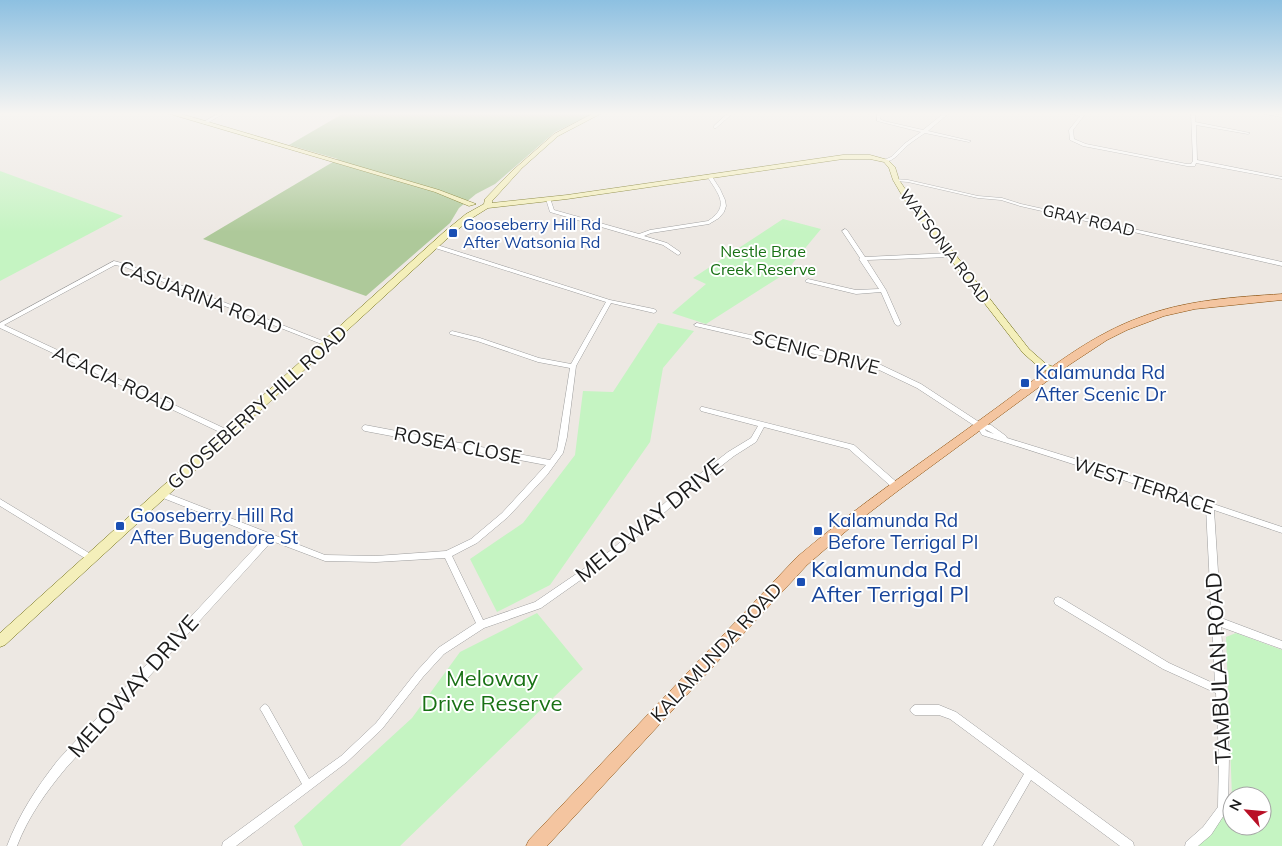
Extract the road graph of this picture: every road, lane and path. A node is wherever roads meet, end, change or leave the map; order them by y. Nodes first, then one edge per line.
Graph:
1 (305, 152) edge
2 (536, 152) edge
3 (898, 152) edge
4 (1123, 152) edge
5 (1195, 152) edge
6 (886, 161) junction
7 (1196, 161) junction
8 (709, 176) junction
9 (1282, 178) edge
10 (896, 180) junction
11 (548, 199) junction
12 (481, 203) junction
13 (845, 231) dead end
14 (638, 236) junction
15 (434, 246) junction
16 (678, 253) dead end
17 (950, 255) junction
18 (862, 259) junction
19 (1282, 264) edge
20 (808, 282) dead end
21 (883, 290) junction
22 (1282, 297) edge
23 (609, 301) junction
24 (654, 311) dead end
25 (697, 324) dead end
26 (898, 324) dead end
27 (0, 326) edge
28 (452, 333) dead end
29 (326, 344) junction
30 (1026, 351) junction
31 (573, 366) junction
32 (1056, 371) junction
33 (1045, 379) junction
34 (703, 409) dead end
35 (762, 424) junction
36 (980, 426) junction
37 (366, 428) dead end
38 (228, 433) junction
39 (551, 463) junction
40 (897, 487) junction
41 (161, 494) junction
42 (4, 504) edge
43 (1210, 506) junction
44 (0, 512) edge
45 (1282, 530) edge
46 (270, 537) junction
47 (447, 554) junction
48 (91, 558) junction
49 (1058, 601) dead end
50 (1216, 621) junction
51 (481, 625) junction
52 (0, 641) edge
53 (1282, 645) edge
54 (1219, 690) junction
55 (265, 709) dead end
56 (915, 710) dead end
57 (1030, 773) junction
58 (308, 786) junction
59 (12, 846) edge
60 (227, 846) edge
61 (535, 846) edge
62 (987, 846) edge
63 (1129, 846) edge
64 (1190, 846) edge

1 - 12 street
2 - 12 street, GOOSEBERRY HILL ROAD
3 - 6 street
4 - 7 street
5 - 7 street
6 - 8 street
6 - 10 street, WATSONIA ROAD
7 - 9 street
8 - 11 street
8 - 14 street
10 - 17 street, WATSONIA ROAD
10 - 19 street, GRAY ROAD
11 - 12 street
11 - 14 street
12 - 15 street, GOOSEBERRY HILL ROAD
13 - 18 street
14 - 16 street
15 - 23 street
15 - 29 street, GOOSEBERRY HILL ROAD
17 - 18 street
17 - 30 street, WATSONIA ROAD
18 - 21 street
20 - 21 street
21 - 26 street
22 - 32 main road, KALAMUNDA ROAD
23 - 24 street
23 - 31 street
25 - 36 street, SCENIC DRIVE
27 - 29 street, CASUARINA ROAD
27 - 38 street, ACACIA ROAD
28 - 31 street
29 - 38 street, GOOSEBERRY HILL ROAD
30 - 32 street, WATSONIA ROAD
30 - 33 street, WATSONIA ROAD
31 - 39 street
32 - 33 main road, KALAMUNDA ROAD
33 - 36 main road, KALAMUNDA ROAD
34 - 35 street
35 - 40 street
35 - 51 street, MELOWAY DRIVE
36 - 40 main road, KALAMUNDA ROAD
36 - 43 street, WEST TERRACE
37 - 39 street, ROSEA CLOSE
38 - 41 street, GOOSEBERRY HILL ROAD
39 - 47 street
40 - 61 main road, KALAMUNDA ROAD
41 - 46 street
41 - 48 street, GOOSEBERRY HILL ROAD
42 - 44 street
42 - 48 street
43 - 45 street, WEST TERRACE
43 - 50 street, TAMBULAN ROAD
46 - 47 street
46 - 59 street, MELOWAY DRIVE
47 - 51 street
48 - 52 street, GOOSEBERRY HILL ROAD
49 - 54 street
50 - 53 street
50 - 54 street, TAMBULAN ROAD
51 - 58 street, MELOWAY DRIVE
54 - 64 street, TAMBULAN ROAD
55 - 58 street
56 - 57 street
57 - 62 street
57 - 63 street
58 - 60 street, MELOWAY DRIVE

